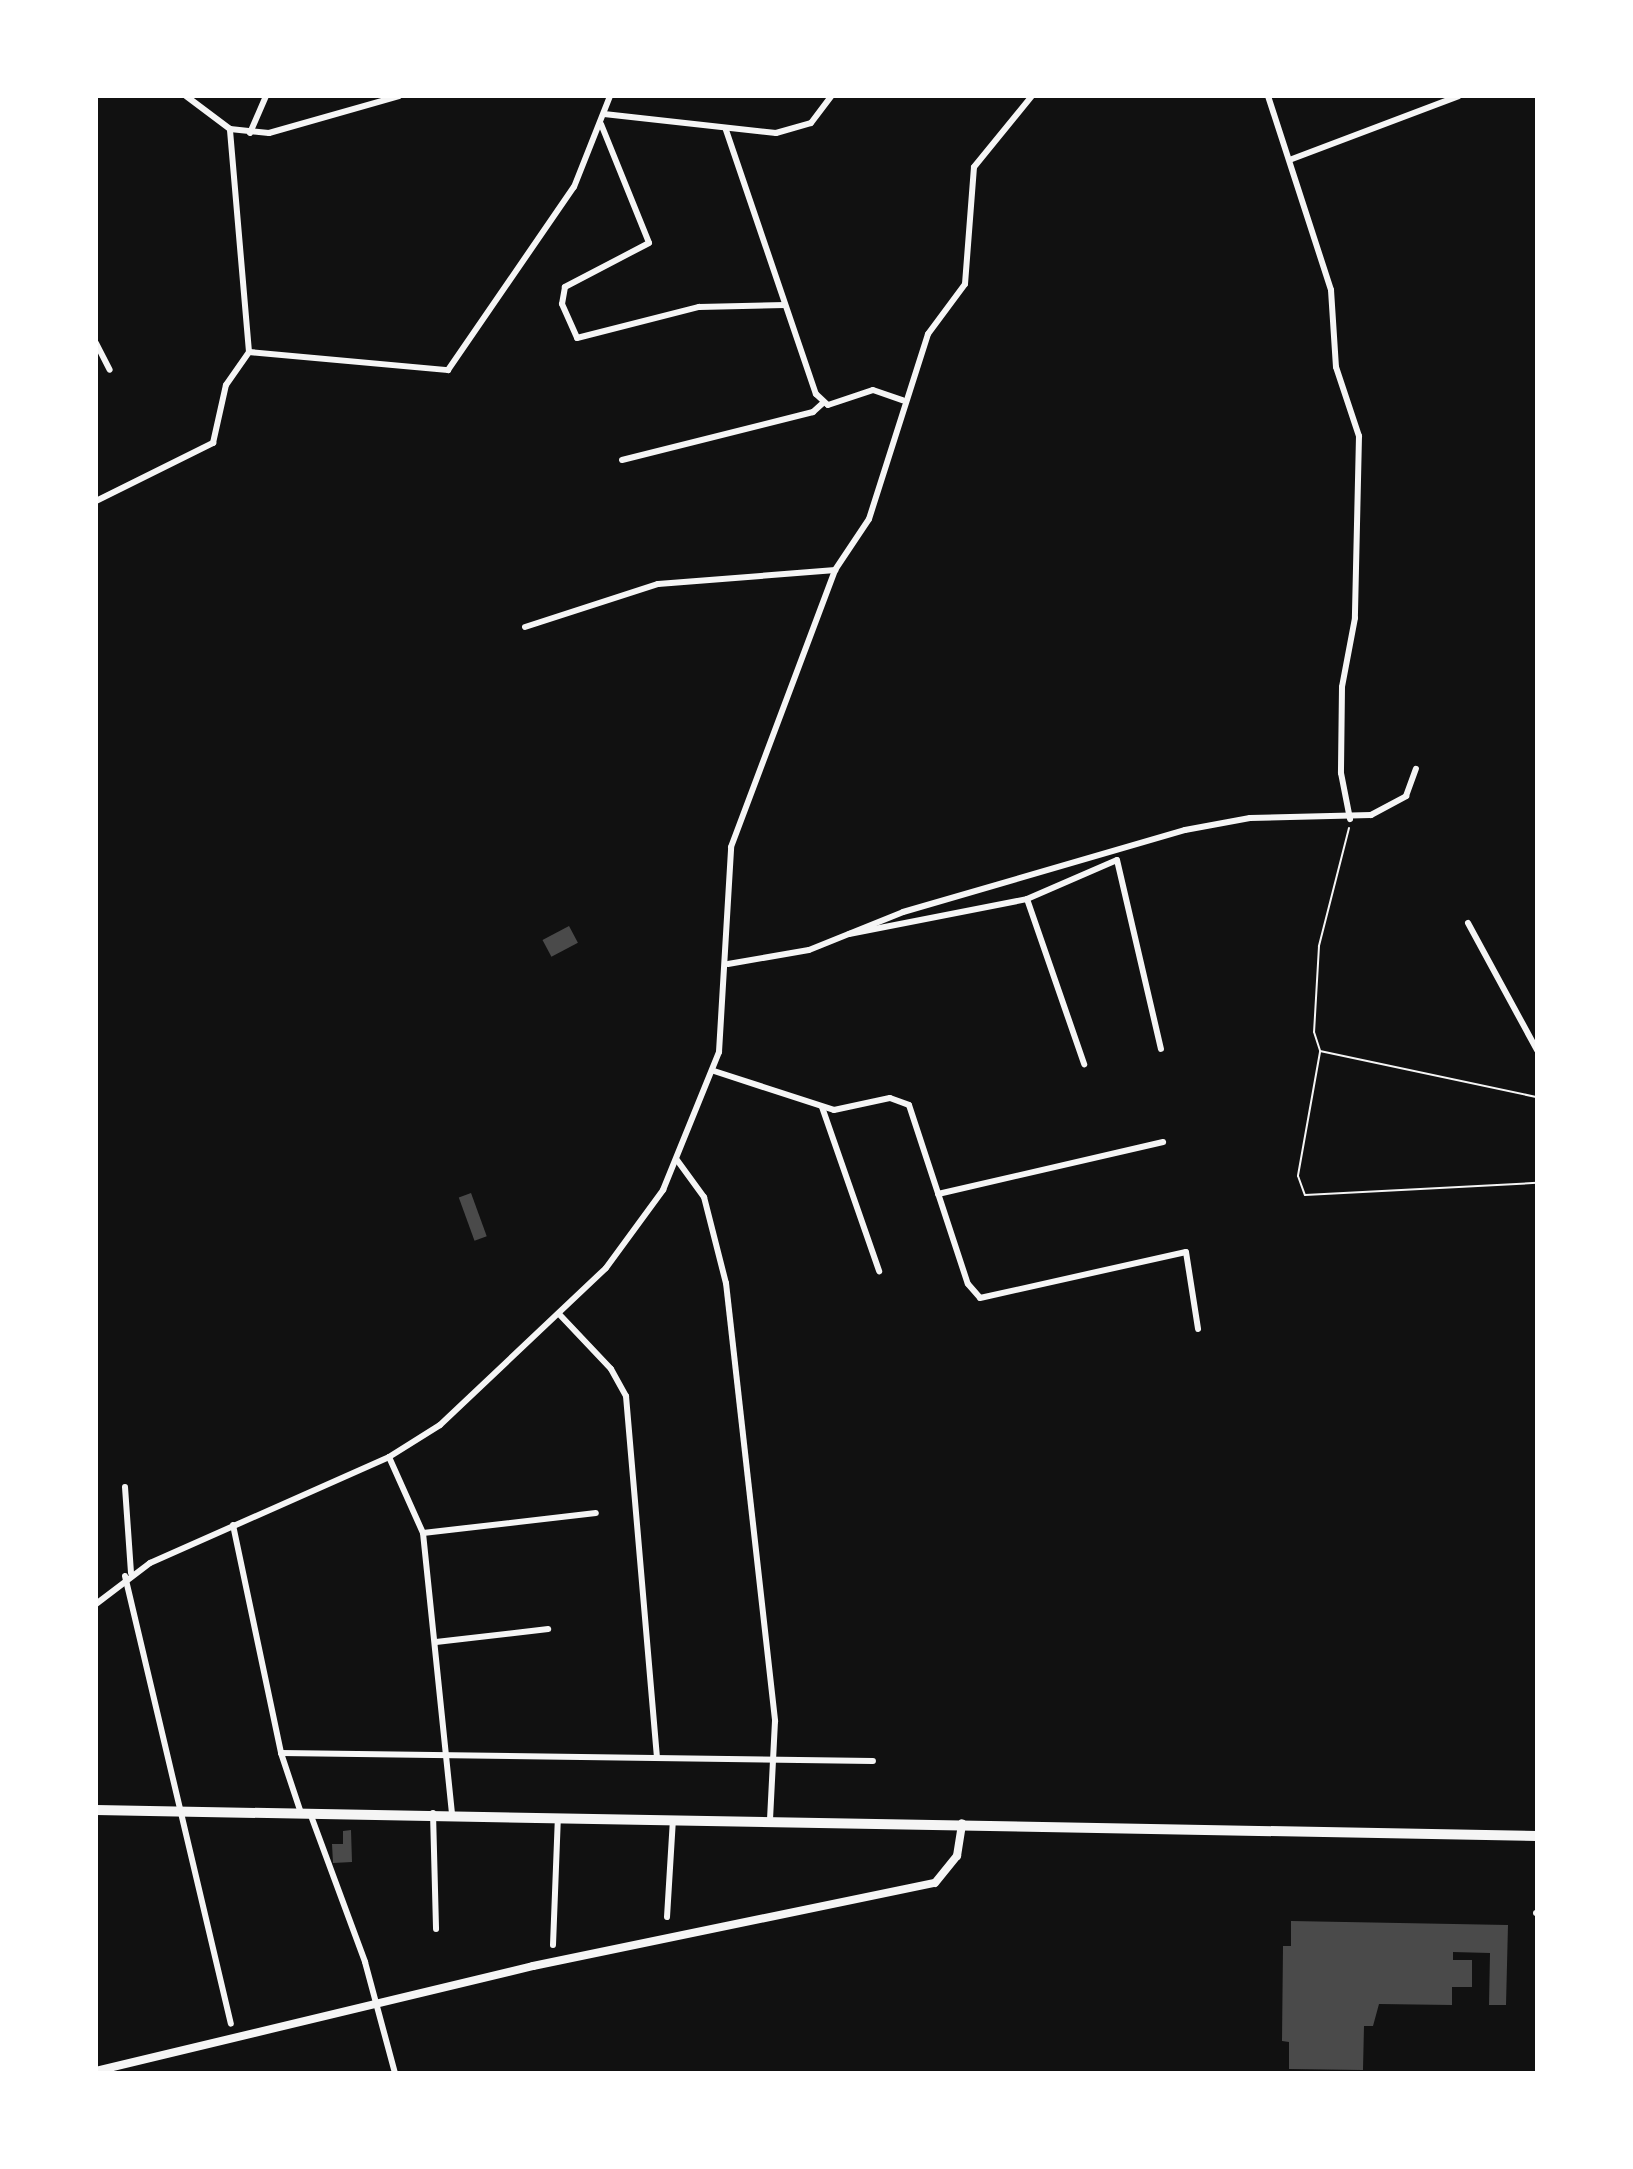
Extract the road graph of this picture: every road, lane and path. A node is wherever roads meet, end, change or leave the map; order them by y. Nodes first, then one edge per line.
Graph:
1 (186, 96) edge
2 (266, 96) edge
3 (399, 96) edge
4 (610, 96) edge
5 (831, 96) edge
6 (1032, 96) edge
7 (1268, 96) edge
8 (1459, 96) edge
9 (604, 114) junction
10 (601, 124) junction
11 (230, 129) junction
12 (726, 130) junction
13 (250, 133) junction
14 (1292, 159) junction
15 (785, 305) junction
16 (96, 343) edge
17 (249, 352) junction
18 (110, 370) dead end
19 (902, 400) junction
20 (823, 403) junction
21 (622, 460) dead end
22 (96, 501) edge
23 (835, 570) junction
24 (525, 627) dead end
25 (1416, 769) dead end
26 (1350, 819) junction
27 (1027, 899) junction
28 (1468, 923) dead end
29 (849, 934) junction
30 (728, 964) junction
31 (1161, 1049) dead end
32 (1537, 1050) edge
33 (1320, 1051) junction
34 (1084, 1064) dead end
35 (714, 1071) junction
36 (1537, 1097) edge
37 (822, 1107) junction
38 (1163, 1142) dead end
39 (677, 1160) junction
40 (1537, 1183) edge
41 (938, 1194) junction
42 (879, 1271) dead end
43 (560, 1315) junction
44 (1198, 1329) dead end
45 (389, 1457) junction
46 (125, 1487) dead end
47 (596, 1513) dead end
48 (233, 1525) junction
49 (423, 1533) junction
50 (128, 1575) junction
51 (96, 1604) edge
52 (548, 1629) dead end
53 (436, 1642) junction
54 (449, 1752) junction
55 (281, 1753) junction
56 (657, 1758) junction
57 (774, 1761) junction
58 (873, 1761) dead end
59 (96, 1810) edge
60 (182, 1812) junction
61 (305, 1813) junction
62 (433, 1813) junction
63 (452, 1814) junction
64 (558, 1816) junction
65 (673, 1819) junction
66 (770, 1820) junction
67 (962, 1823) junction
68 (1537, 1836) edge
69 (667, 1917) dead end
70 (436, 1929) dead end
71 (553, 1945) dead end
72 (377, 2005) junction
73 (231, 2024) dead end
74 (96, 2071) edge
75 (395, 2073) edge

1 - 11 street
2 - 13 street
3 - 13 street
4 - 9 street
5 - 12 street
6 - 19 street
7 - 14 street
8 - 14 street
9 - 10 street
9 - 12 street
10 - 15 street
10 - 17 street
11 - 13 street
11 - 17 street
12 - 15 street
14 - 26 street
15 - 20 street
16 - 18 street
17 - 22 street
19 - 20 street
19 - 23 street
20 - 21 street
23 - 24 street
23 - 30 street
25 - 26 street
26 - 29 street
26 - 33 path
27 - 29 street
27 - 31 street
27 - 34 street
28 - 32 street
29 - 30 street
30 - 35 street
33 - 36 path
33 - 40 path
35 - 37 street
35 - 39 street
37 - 41 street
37 - 42 street
38 - 41 street
39 - 43 street
39 - 57 street
41 - 44 street
43 - 45 street
43 - 56 street
45 - 48 street
45 - 49 street
46 - 50 street
47 - 49 street
48 - 50 street
48 - 55 street
49 - 53 street
50 - 51 street
50 - 60 street
52 - 53 street
53 - 54 street
54 - 55 street
54 - 56 street
54 - 63 street
55 - 61 street
56 - 57 street
57 - 58 street
57 - 66 street
59 - 60 main road
60 - 61 main road
60 - 73 street
61 - 62 main road
61 - 72 street
62 - 63 main road
62 - 70 street
63 - 64 main road
64 - 65 main road
64 - 71 street
65 - 66 main road
65 - 69 street
66 - 67 main road
67 - 68 main road
67 - 72 street
72 - 74 street
72 - 75 street

